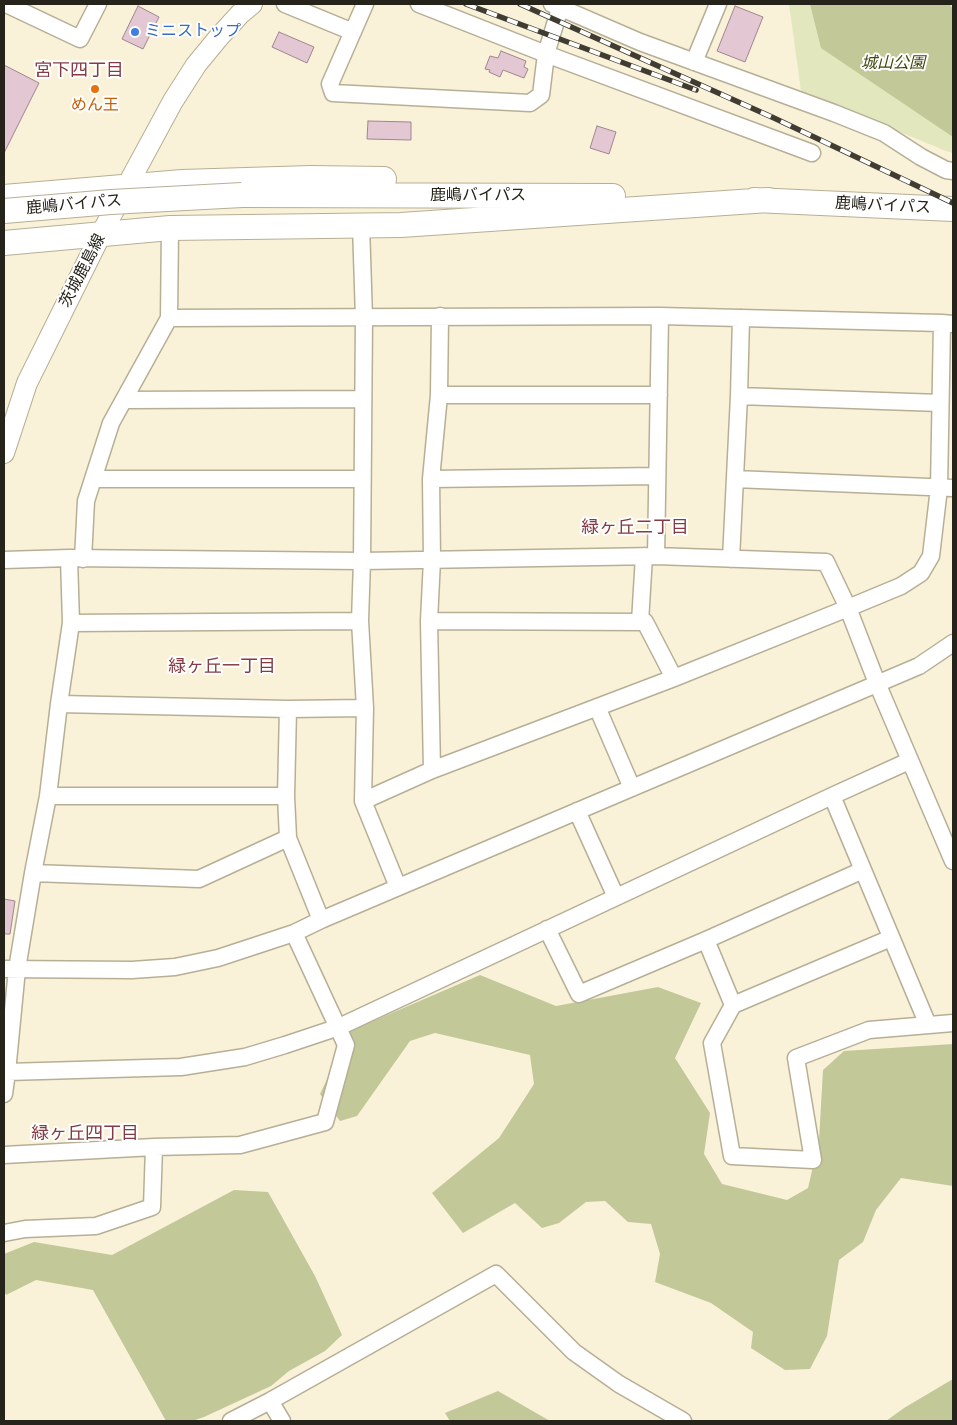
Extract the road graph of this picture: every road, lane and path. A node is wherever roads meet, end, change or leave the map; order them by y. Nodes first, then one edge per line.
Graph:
1 (6, 4) edge
2 (98, 4) edge
3 (252, 4) edge
4 (285, 4) edge
5 (365, 4) edge
6 (419, 4) edge
7 (718, 4) edge
8 (556, 6) edge
9 (353, 32) junction
10 (546, 54) junction
11 (694, 62) junction
12 (812, 153) dead end
13 (953, 171) edge
14 (127, 186) junction
15 (586, 196) junction
16 (4, 197) edge
17 (769, 200) junction
18 (953, 209) edge
19 (4, 211) edge
20 (361, 225) junction
21 (170, 228) junction
22 (101, 234) junction
23 (4, 243) edge
24 (440, 316) junction
25 (660, 316) junction
26 (169, 318) junction
27 (364, 318) junction
28 (740, 318) junction
29 (947, 323) edge
30 (439, 395) junction
31 (659, 395) junction
32 (739, 396) junction
33 (362, 399) junction
34 (124, 400) junction
35 (940, 403) junction
36 (4, 453) edge
37 (657, 476) junction
38 (93, 479) junction
39 (431, 479) junction
40 (735, 479) junction
41 (361, 480) junction
42 (946, 488) edge
43 (650, 556) junction
44 (76, 558) junction
45 (730, 559) junction
46 (4, 560) edge
47 (432, 560) junction
48 (362, 561) junction
49 (848, 608) junction
50 (360, 621) junction
51 (429, 621) junction
52 (640, 622) junction
53 (71, 623) junction
54 (953, 643) edge
55 (674, 678) junction
56 (877, 683) junction
57 (59, 704) junction
58 (597, 707) junction
59 (365, 708) junction
60 (288, 709) junction
61 (909, 761) junction
62 (432, 770) junction
63 (632, 788) junction
64 (48, 796) junction
65 (286, 796) junction
66 (832, 796) junction
67 (363, 800) junction
68 (577, 811) junction
69 (947, 832) edge
70 (288, 838) junction
71 (953, 861) edge
72 (863, 870) junction
73 (33, 873) junction
74 (398, 887) junction
75 (616, 897) junction
76 (321, 920) junction
77 (547, 929) junction
78 (294, 933) junction
79 (891, 938) junction
80 (706, 940) junction
81 (11, 969) edge
82 (733, 1005) junction
83 (953, 1023) edge
84 (928, 1025) junction
85 (339, 1027) junction
86 (7, 1072) junction
87 (4, 1094) edge
88 (154, 1147) junction
89 (4, 1155) edge
90 (4, 1233) edge
91 (270, 1401) junction
92 (231, 1421) edge
93 (282, 1421) edge
94 (683, 1421) edge

1 - 2 street
3 - 14 main road, 茨城鹿島線
4 - 9 street
5 - 9 street
6 - 10 street
7 - 11 street
8 - 10 street
8 - 11 street
9 - 10 street
10 - 12 street
11 - 13 street
14 - 15 highway
14 - 16 highway
14 - 22 main road, 茨城鹿島線
15 - 17 highway, 鹿嶋バイパス
15 - 19 highway, 鹿嶋バイパス, bridge
17 - 18 highway, 鹿嶋バイパス
17 - 20 highway
20 - 21 highway
20 - 27 street
21 - 22 highway
21 - 26 street
22 - 23 highway
22 - 36 main road, 茨城鹿島線
24 - 25 street
24 - 27 street
24 - 30 street
25 - 28 street
25 - 31 street
26 - 27 street
26 - 34 street
27 - 33 street
28 - 29 street
28 - 32 street
29 - 35 street
30 - 31 street
30 - 39 street
31 - 37 street
32 - 35 street
32 - 40 street
33 - 34 street
33 - 41 street
34 - 38 street
35 - 42 street
37 - 39 street
37 - 43 street
38 - 41 street
38 - 44 street
39 - 47 street
40 - 42 street
40 - 45 street
41 - 48 street
42 - 49 street
43 - 45 street
43 - 47 street
43 - 52 street
44 - 46 street
44 - 48 street
44 - 53 street
45 - 49 street
47 - 48 street
47 - 51 street
48 - 50 street
49 - 55 street
49 - 56 street
50 - 53 street
50 - 59 street
51 - 52 street
51 - 62 street
52 - 55 street
53 - 57 street
54 - 56 street
55 - 58 street
56 - 61 street
56 - 63 street
57 - 60 street
57 - 64 street
58 - 62 street
58 - 63 street
59 - 60 street
59 - 67 street
60 - 65 street
61 - 66 street
61 - 69 street
62 - 67 street
63 - 68 street
64 - 65 street
64 - 73 street
65 - 70 street
66 - 72 street
66 - 75 street
67 - 74 street
68 - 74 street
68 - 75 street
69 - 71 street
70 - 73 street
70 - 76 street
72 - 79 street
72 - 80 street
73 - 81 street
74 - 76 street
75 - 77 street
76 - 78 street
77 - 80 street
77 - 85 street
78 - 81 street
78 - 85 street
79 - 82 street
79 - 84 street
80 - 82 street
81 - 86 street
82 - 84 street
83 - 84 street
85 - 86 street
85 - 88 street
86 - 87 street
88 - 89 street
88 - 90 street
91 - 92 street
91 - 93 street
91 - 94 street

